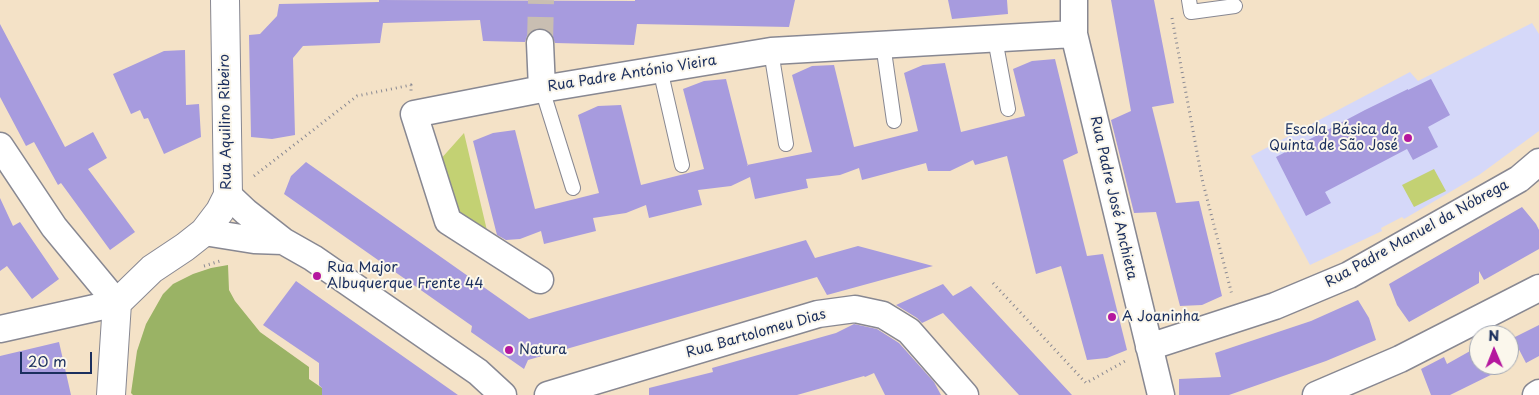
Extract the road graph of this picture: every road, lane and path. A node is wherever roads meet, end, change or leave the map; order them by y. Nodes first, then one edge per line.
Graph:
1 (225, 0) edge
2 (1074, 0) edge
3 (1189, 0) edge
4 (1236, 6) dead end
5 (1170, 9) dead end
6 (1074, 34) junction
7 (995, 39) junction
8 (540, 42) tunnel mouth
9 (883, 44) junction
10 (771, 51) junction
11 (660, 69) junction
12 (542, 89) junction
13 (1008, 109) dead end
14 (414, 114) junction
15 (894, 121) dead end
16 (786, 144) dead end
17 (0, 146) edge
18 (1539, 162) edge
19 (682, 165) dead end
20 (238, 188) junction
21 (573, 188) dead end
22 (204, 232) junction
23 (283, 241) junction
24 (540, 280) dead end
25 (993, 283) dead end
26 (1539, 288) edge
27 (117, 303) junction
28 (1238, 318) junction
29 (0, 329) edge
30 (1149, 347) junction
31 (1539, 393) edge
32 (111, 395) edge
33 (503, 395) edge
34 (548, 395) edge
35 (964, 395) edge
36 (1161, 395) edge
37 (1316, 395) edge
38 (1536, 395) edge

1 - 20 street, Rua Aquilino Ribeiro
2 - 6 street, Rua Padre José Anchieta
3 - 4 lane
5 - 28 path
6 - 7 street, Rua Padre António Vieira
6 - 30 street, Rua Padre José Anchieta
7 - 9 street, Rua Padre António Vieira
7 - 13 lane
8 - 12 street
9 - 10 street, Rua Padre António Vieira
9 - 15 lane
10 - 11 street, Rua Padre António Vieira
10 - 16 lane
11 - 12 street, Rua Padre António Vieira
11 - 19 lane
12 - 14 street, Rua Padre António Vieira
12 - 21 lane
14 - 20 path
14 - 24 street
17 - 27 street
18 - 28 street, Rua Padre Manuel da Nóbrega
20 - 22 street, Rua Aquilino Ribeiro
20 - 23 street
22 - 23 street
22 - 27 street, Rua Aquilino Ribeiro
23 - 33 street
25 - 30 path
26 - 37 street
27 - 29 street
27 - 32 street
28 - 30 street, Rua Padre Manuel da Nóbrega
30 - 36 street, Rua Padre José Anchieta
31 - 38 street
34 - 35 street, Rua Bartolomeu Dias

